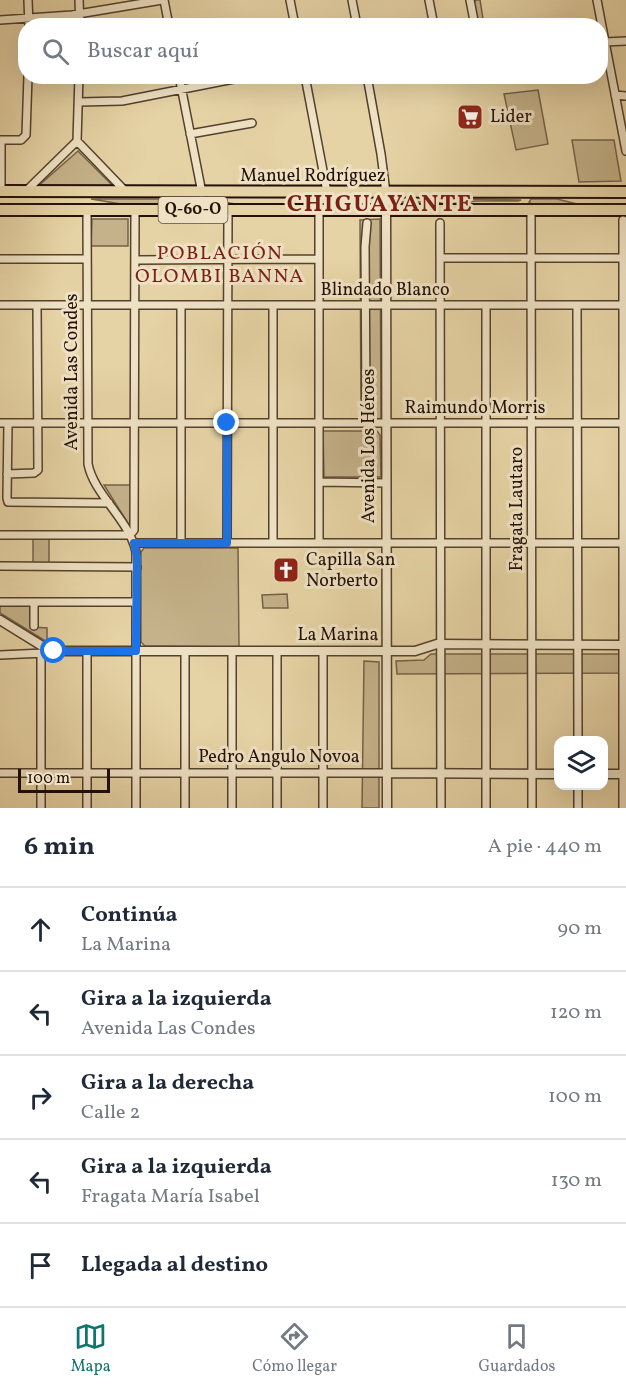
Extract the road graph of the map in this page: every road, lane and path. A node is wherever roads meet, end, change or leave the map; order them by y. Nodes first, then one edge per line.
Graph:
1 (28, 0) edge
2 (79, 0) edge
3 (163, 0) edge
4 (290, 0) edge
5 (352, 0) edge
6 (429, 0) edge
7 (470, 0) edge
8 (597, 0) edge
9 (80, 14) junction
10 (30, 18) edge
11 (55, 18) edge
12 (80, 18) edge
13 (167, 18) edge
14 (293, 18) edge
15 (355, 18) edge
16 (432, 18) edge
17 (473, 18) edge
18 (600, 18) edge
19 (0, 20) edge
20 (18, 21) edge
21 (626, 41) edge
22 (608, 42) edge
23 (608, 58) edge
24 (28, 84) edge
25 (79, 84) edge
26 (180, 84) edge
27 (210, 84) edge
28 (307, 84) edge
29 (368, 84) edge
30 (181, 90) junction
31 (615, 95) junction
32 (626, 96) edge
33 (79, 102) junction
34 (252, 123) dead end
35 (190, 134) junction
36 (1, 140) edge
37 (77, 141) junction
38 (626, 151) edge
39 (1, 191) edge
40 (25, 192) junction
41 (126, 192) junction
42 (327, 192) junction
43 (526, 192) junction
44 (626, 192) edge
45 (202, 193) junction
46 (386, 193) junction
47 (0, 210) edge
48 (87, 210) junction
49 (135, 210) junction
50 (228, 210) junction
51 (319, 210) junction
52 (386, 210) junction
53 (515, 210) junction
54 (531, 210) junction
55 (624, 215) edge
56 (367, 223) dead end
57 (440, 223) dead end
58 (440, 258) junction
59 (531, 258) junction
60 (623, 258) junction
61 (0, 259) edge
62 (87, 259) junction
63 (136, 260) junction
64 (227, 260) junction
65 (319, 260) junction
66 (0, 305) edge
67 (37, 305) junction
68 (87, 305) junction
69 (136, 305) junction
70 (181, 305) junction
71 (227, 305) junction
72 (273, 305) junction
73 (319, 305) junction
74 (365, 305) junction
75 (386, 305) junction
76 (440, 305) junction
77 (486, 305) junction
78 (531, 305) junction
79 (577, 305) junction
80 (624, 305) edge
81 (370, 408) dead end
82 (4, 423) edge
83 (37, 423) junction
84 (87, 423) junction
85 (136, 423) junction
86 (181, 423) junction
87 (227, 423) junction
88 (273, 423) junction
89 (319, 423) junction
90 (386, 423) junction
91 (440, 423) junction
92 (486, 423) junction
93 (531, 423) junction
94 (577, 423) junction
95 (624, 423) edge
96 (4, 444) edge
97 (7, 474) junction
98 (319, 482) junction
99 (386, 483) junction
100 (109, 503) junction
101 (0, 535) edge
102 (130, 535) junction
103 (134, 543) junction
104 (181, 543) junction
105 (227, 543) junction
106 (273, 543) junction
107 (319, 543) junction
108 (386, 543) junction
109 (440, 543) junction
110 (486, 543) junction
111 (532, 543) junction
112 (577, 543) junction
113 (624, 543) edge
114 (0, 566) edge
115 (137, 567) junction
116 (0, 602) edge
117 (34, 602) junction
118 (136, 602) junction
119 (0, 620) edge
120 (34, 626) dead end
121 (440, 644) junction
122 (486, 645) junction
123 (532, 645) junction
124 (578, 645) junction
125 (624, 645) edge
126 (87, 651) junction
127 (136, 651) junction
128 (185, 651) junction
129 (232, 651) junction
130 (277, 651) junction
131 (323, 651) junction
132 (386, 651) junction
133 (45, 652) junction
134 (0, 655) edge
135 (578, 736) edge
136 (0, 773) edge
137 (41, 773) junction
138 (87, 773) junction
139 (136, 773) junction
140 (185, 773) junction
141 (232, 773) junction
142 (277, 773) junction
143 (323, 773) junction
144 (387, 773) junction
145 (441, 774) junction
146 (486, 774) junction
147 (532, 774) junction
148 (554, 774) edge
149 (608, 774) edge
150 (624, 774) edge
151 (578, 790) edge
152 (41, 808) edge
153 (87, 808) edge
154 (136, 808) edge
155 (185, 808) edge
156 (232, 808) edge
157 (277, 808) edge
158 (323, 808) edge
159 (387, 808) edge
160 (441, 808) edge
161 (486, 808) edge
162 (532, 808) edge
163 (578, 808) edge
164 (623, 808) edge

1 - 10 street
2 - 9 street
3 - 9 street
3 - 13 street
4 - 14 street
5 - 15 street
6 - 16 street
7 - 17 street
8 - 18 street
9 - 11 street
9 - 12 street
19 - 20 street
21 - 22 street
23 - 31 street
24 - 36 street
25 - 33 street
26 - 30 street
27 - 30 street
28 - 42 street
29 - 46 street
30 - 33 street
30 - 35 street
31 - 32 street
31 - 38 street
33 - 37 street
34 - 35 street
35 - 45 street
36 - 39 street
37 - 40 street
37 - 41 street
39 - 40 main road, Manuel Rodríguez / Q-60-O
40 - 41 main road, Manuel Rodríguez / Q-60-O
41 - 45 main road, Manuel Rodríguez / Q-60-O
42 - 45 main road, Manuel Rodríguez / Q-60-O
42 - 46 main road, Manuel Rodríguez / Q-60-O
43 - 44 main road, Manuel Rodríguez / Q-60-O
43 - 46 main road, Manuel Rodríguez / Q-60-O
43 - 53 main road
46 - 52 street, Avenida Los Héroes
47 - 48 main road, Manuel Rodríguez / Q-60-O
48 - 49 main road, Manuel Rodríguez / Q-60-O
48 - 62 street, Avenida Las Condes
49 - 50 main road, Manuel Rodríguez / Q-60-O
49 - 63 street
50 - 51 main road, Manuel Rodríguez / Q-60-O
50 - 64 street
51 - 52 main road, Manuel Rodríguez / Q-60-O
51 - 65 street
52 - 53 main road, Manuel Rodríguez / Q-60-O
52 - 75 street, Avenida Los Héroes
53 - 54 main road, Manuel Rodríguez / Q-60-O
54 - 55 main road, Manuel Rodríguez / Q-60-O
54 - 59 street, Fragata Lautaro
55 - 60 street
56 - 74 street, Avenida Los Héroes
57 - 58 street
58 - 59 street
58 - 76 street
59 - 60 street
59 - 78 street, Fragata Lautaro
60 - 80 street
61 - 62 street
62 - 68 street, Avenida Las Condes
63 - 64 street
63 - 69 street
64 - 65 street
64 - 71 street
65 - 73 street
66 - 67 street, Blindado Blanco
67 - 68 street, Blindado Blanco
67 - 83 street
68 - 69 street, Blindado Blanco
68 - 84 street, Avenida Las Condes
69 - 70 street, Blindado Blanco
69 - 85 street
70 - 71 street, Blindado Blanco
70 - 86 street
71 - 72 street, Blindado Blanco
71 - 87 street
72 - 73 street, Blindado Blanco
72 - 88 street
73 - 74 street, Blindado Blanco
73 - 89 street
74 - 75 street, Blindado Blanco
74 - 81 street, Avenida Los Héroes
75 - 76 street, Blindado Blanco
75 - 90 street, Avenida Los Héroes
76 - 77 street, Blindado Blanco
76 - 91 street
77 - 78 street, Blindado Blanco
77 - 92 street
78 - 79 street, Blindado Blanco
78 - 93 street, Fragata Lautaro
79 - 80 street, Blindado Blanco
79 - 94 street
80 - 95 street
82 - 83 street, Raimundo Morris
82 - 96 street
83 - 84 street, Raimundo Morris
83 - 97 street
84 - 85 street, Raimundo Morris
84 - 100 street, Avenida Las Condes
85 - 86 street, Raimundo Morris
85 - 102 street
86 - 87 street, Raimundo Morris
86 - 104 street
87 - 88 street, Raimundo Morris
87 - 105 street
88 - 89 street, Raimundo Morris
88 - 106 street
89 - 90 street, Raimundo Morris
89 - 98 street
90 - 91 street, Raimundo Morris
90 - 99 street, Avenida Los Héroes
91 - 92 street, Raimundo Morris
91 - 109 street
92 - 93 street, Raimundo Morris
92 - 110 street
93 - 94 street, Raimundo Morris
93 - 111 street, Fragata Lautaro
94 - 95 street, Raimundo Morris
94 - 112 street
95 - 113 street
96 - 97 street
97 - 100 street
98 - 99 street
98 - 107 street
99 - 108 street, Avenida Los Héroes
100 - 102 street, Avenida Las Condes
101 - 102 street
102 - 103 street, Avenida Las Condes
103 - 104 street
103 - 115 street, Avenida Las Condes
104 - 105 street
105 - 106 street
106 - 107 street
107 - 108 street
108 - 109 street
108 - 132 street, Avenida Los Héroes
109 - 110 street
109 - 121 street
110 - 111 street
110 - 122 street
111 - 112 street
111 - 123 street, Fragata Lautaro
112 - 113 street
112 - 124 street
113 - 125 street
114 - 115 street
115 - 118 street, Avenida Las Condes
116 - 117 street
117 - 118 street
117 - 120 street
118 - 127 street, Avenida Las Condes
119 - 133 street, La Marina
121 - 122 street, La Marina
121 - 132 street, La Marina
121 - 145 street
122 - 123 street, La Marina
122 - 146 street
123 - 124 street, La Marina
123 - 147 street, Fragata Lautaro
124 - 125 street, La Marina
124 - 135 street
125 - 150 street
126 - 127 street, La Marina
126 - 133 street, La Marina
126 - 138 street
127 - 128 street, La Marina
127 - 139 street, Avenida Las Condes
128 - 129 street, La Marina
128 - 140 street
129 - 130 street, La Marina
129 - 141 street
130 - 131 street, La Marina
130 - 142 street
131 - 132 street, La Marina
131 - 143 street
132 - 144 street, Avenida Los Héroes
133 - 134 street, La Marina
133 - 137 street
136 - 137 street, Pedro Angulo Novoa
137 - 138 street, Pedro Angulo Novoa
137 - 152 street
138 - 139 street, Pedro Angulo Novoa
138 - 153 street
139 - 140 street, Pedro Angulo Novoa
139 - 154 street, Avenida Las Condes
140 - 141 street, Pedro Angulo Novoa
140 - 155 street
141 - 142 street, Pedro Angulo Novoa
141 - 156 street
142 - 143 street, Pedro Angulo Novoa
142 - 157 street
143 - 144 street, Pedro Angulo Novoa
143 - 158 street
144 - 145 street, Pedro Angulo Novoa
144 - 159 street, Avenida Los Héroes
145 - 146 street, Pedro Angulo Novoa
145 - 160 street
146 - 147 street, Pedro Angulo Novoa
146 - 161 street
147 - 148 street, Pedro Angulo Novoa
147 - 162 street, Fragata Lautaro
149 - 150 street
150 - 164 street
151 - 163 street

